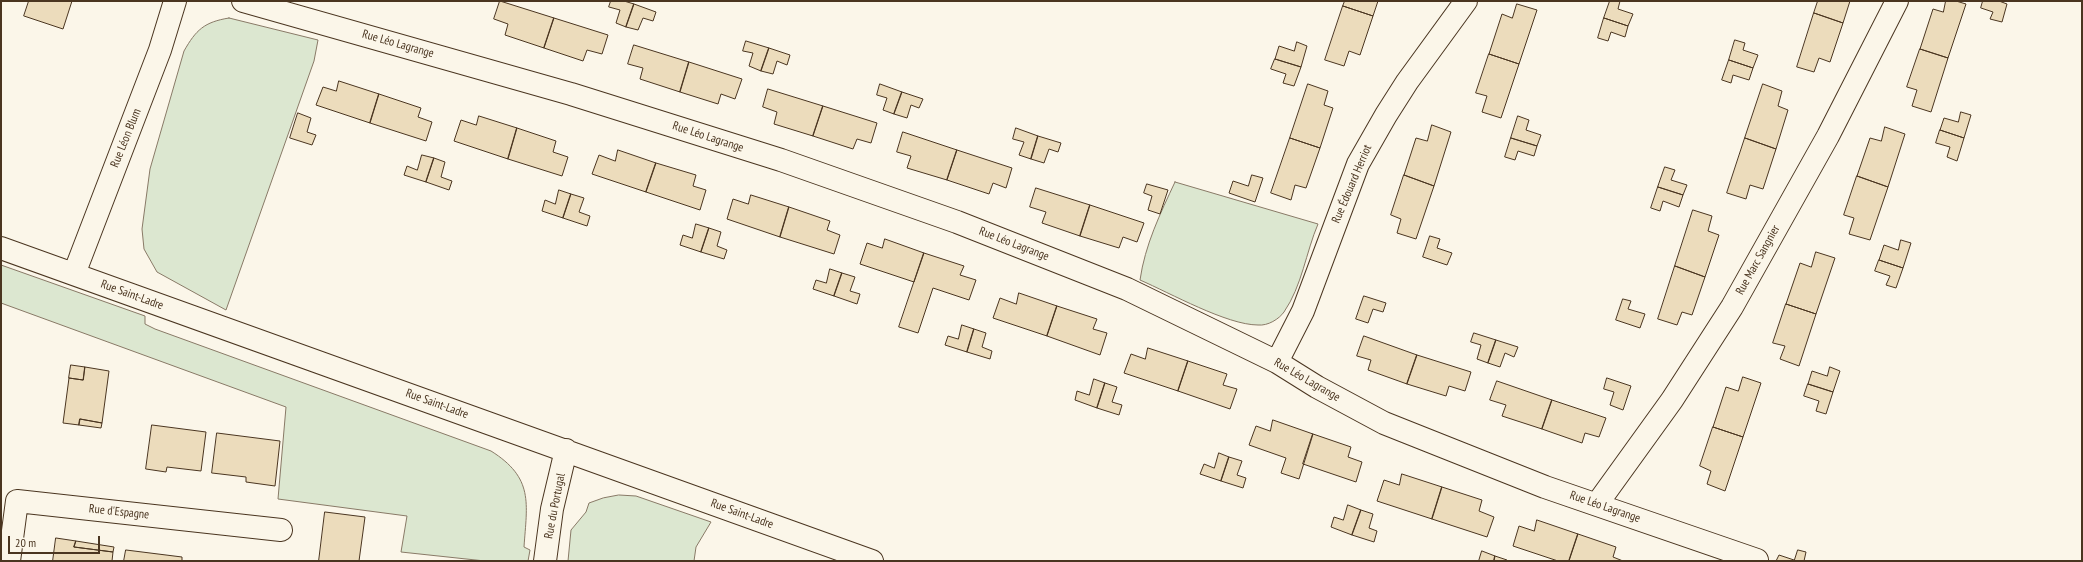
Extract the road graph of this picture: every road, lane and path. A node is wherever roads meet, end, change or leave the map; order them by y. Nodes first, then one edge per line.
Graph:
1 (175, 1) edge
2 (242, 1) edge
3 (1466, 1) edge
4 (1897, 1) edge
5 (1, 248) edge
6 (74, 274) junction
7 (1277, 362) junction
8 (566, 450) junction
9 (1596, 504) junction
10 (281, 530) dead end
11 (1757, 560) edge
12 (9, 561) edge
13 (545, 561) edge
14 (872, 561) edge

1 - 6 street, Rue Léon Blum
2 - 7 street, Rue Léo Lagrange
3 - 7 street, Rue Édouard Herriot
4 - 9 street, Rue Marc Sangnier
5 - 6 street, Rue Saint-Ladre
6 - 8 street, Rue Saint-Ladre
7 - 9 street, Rue Léo Lagrange
8 - 13 street, Rue du Portugal
8 - 14 street, Rue Saint-Ladre
9 - 11 street, Rue Léo Lagrange
10 - 12 street, Rue d'Espagne

